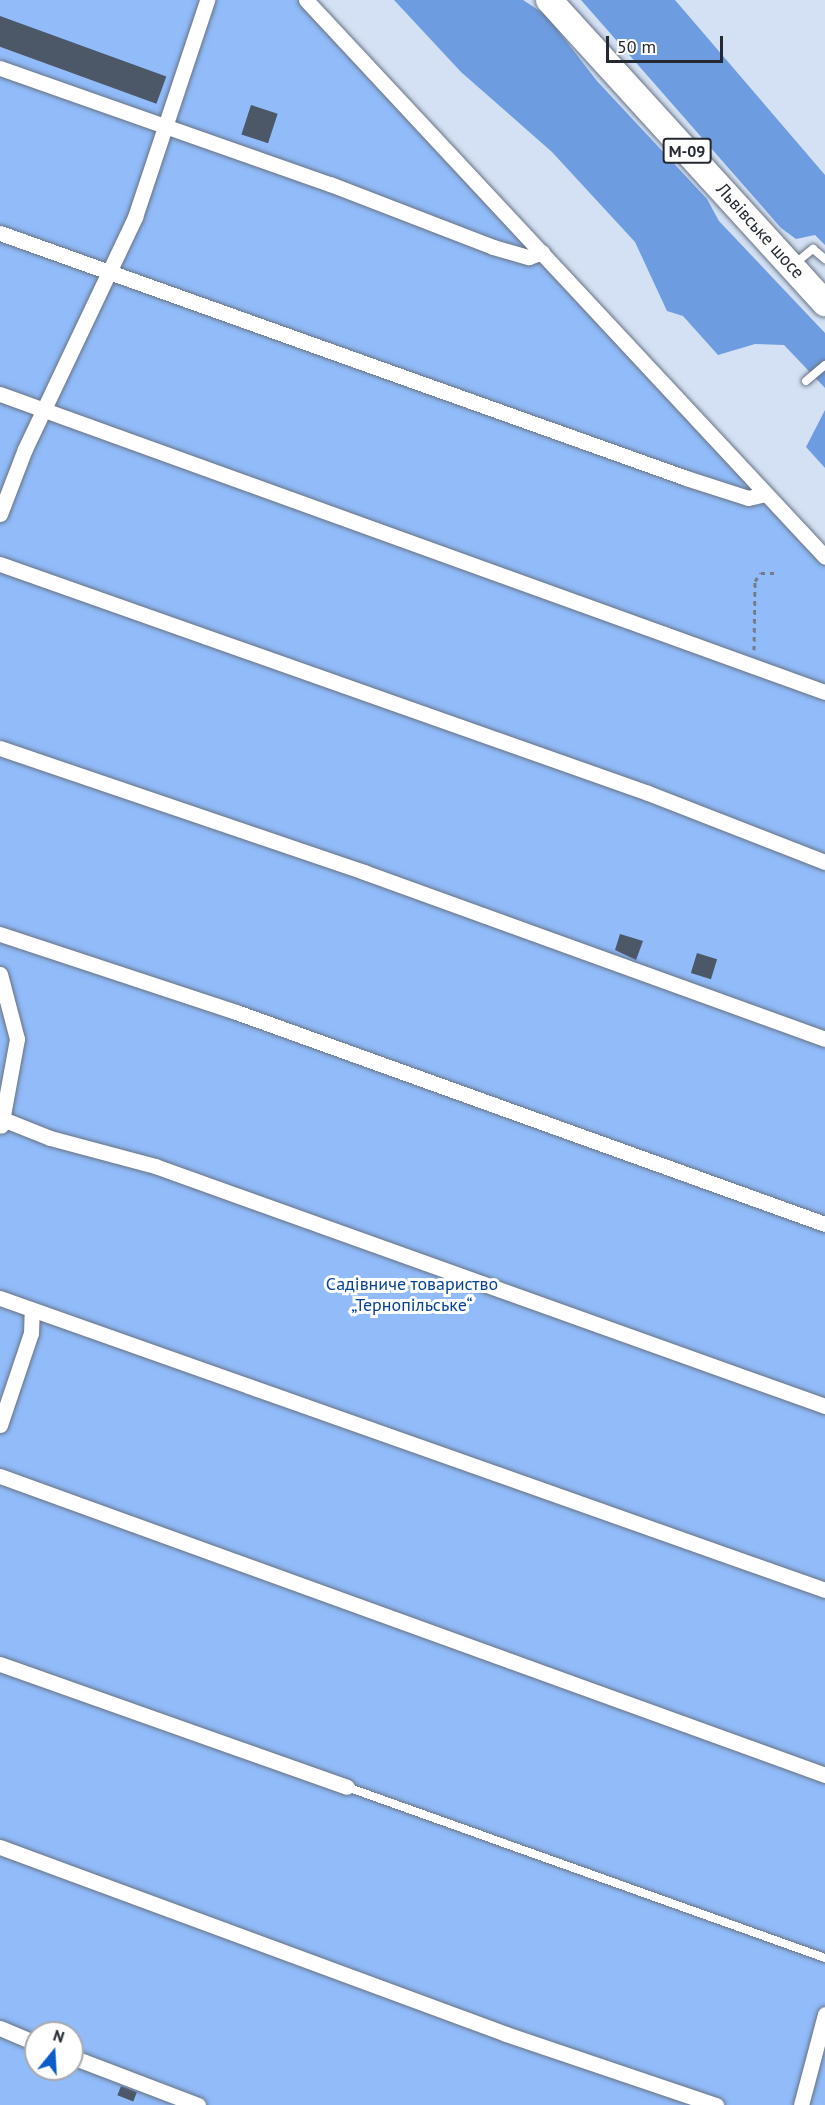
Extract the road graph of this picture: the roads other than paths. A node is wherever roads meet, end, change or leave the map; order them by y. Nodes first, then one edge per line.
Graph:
1 (207, 0) edge
2 (306, 0) edge
3 (549, 0) edge
4 (0, 68) edge
5 (165, 126) junction
6 (0, 233) edge
7 (543, 252) junction
8 (825, 259) edge
9 (792, 266) junction
10 (112, 273) junction
11 (825, 303) edge
12 (825, 365) edge
13 (806, 381) dead end
14 (0, 394) edge
15 (44, 411) junction
16 (766, 494) junction
17 (0, 514) edge
18 (825, 557) edge
19 (0, 564) edge
20 (825, 692) edge
21 (0, 748) edge
22 (825, 862) edge
23 (0, 934) edge
24 (0, 974) edge
25 (825, 1039) edge
26 (1, 1122) edge
27 (825, 1224) edge
28 (0, 1298) edge
29 (32, 1310) junction
30 (825, 1406) edge
31 (0, 1425) edge
32 (0, 1476) edge
33 (825, 1590) edge
34 (0, 1664) edge
35 (825, 1775) edge
36 (347, 1787) joint
37 (0, 1847) edge
38 (825, 1958) edge
39 (825, 2014) edge
40 (0, 2028) edge
41 (24, 2038) edge
42 (84, 2062) edge
43 (198, 2105) edge
44 (716, 2105) edge
45 (801, 2105) edge

1 - 5 street
2 - 7 street
3 - 9 highway, Львівське шосе / М-09
4 - 5 street
5 - 7 street
5 - 10 street
6 - 10 street
7 - 16 street
8 - 9 lane
9 - 11 highway, Львівське шосе / М-09
10 - 15 street
10 - 16 street
12 - 13 lane
14 - 15 street
15 - 17 street
15 - 20 street
16 - 18 street
19 - 22 street
21 - 25 street
23 - 27 street
24 - 26 street
26 - 30 street
28 - 29 street
29 - 31 street
29 - 33 street
32 - 35 street
34 - 36 street
36 - 38 lane
37 - 44 street
39 - 45 street
40 - 41 street
42 - 43 street

